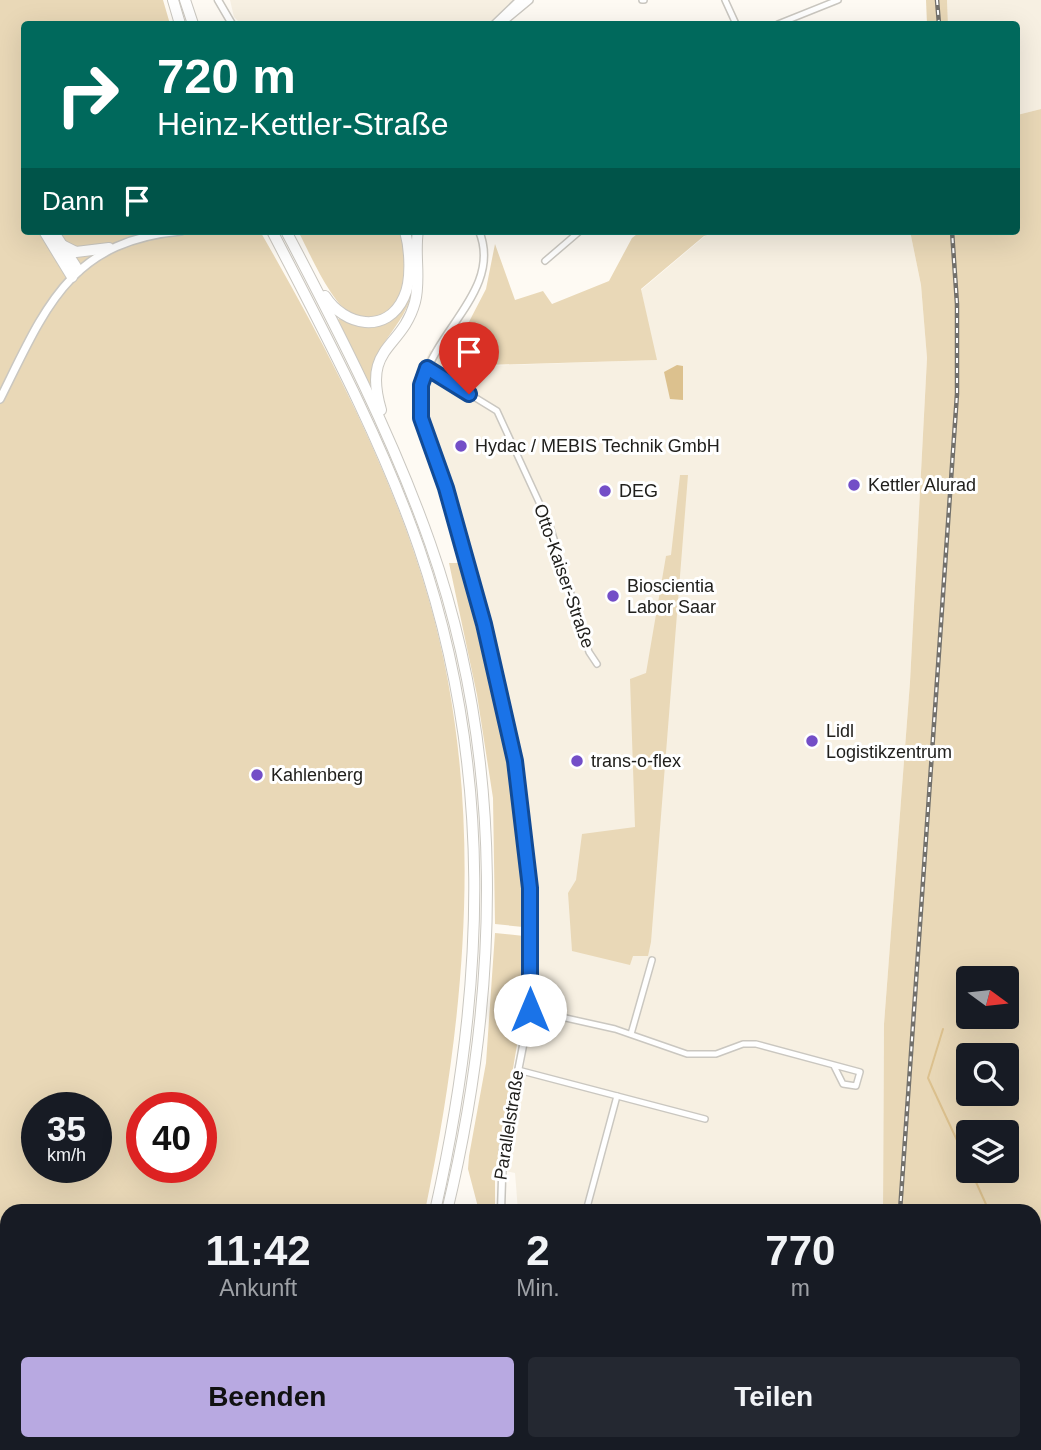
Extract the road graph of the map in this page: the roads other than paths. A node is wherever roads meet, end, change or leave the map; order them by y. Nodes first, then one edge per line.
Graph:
1 (173, 0) edge
2 (185, 0) edge
3 (520, 0) edge
4 (529, 0) edge
5 (725, 0) edge
6 (838, 0) edge
7 (220, 1) edge
8 (179, 21) edge
9 (192, 21) edge
10 (230, 21) edge
11 (498, 21) edge
12 (504, 21) edge
13 (735, 21) edge
14 (786, 21) edge
15 (47, 235) edge
16 (55, 235) edge
17 (151, 235) edge
18 (274, 235) edge
19 (288, 235) edge
20 (405, 235) edge
21 (418, 235) edge
22 (480, 235) edge
23 (575, 235) edge
24 (58, 243) junction
25 (109, 248) junction
26 (300, 258) junction
27 (545, 261) dead end
28 (75, 273) junction
29 (427, 368) junction
30 (0, 399) edge
31 (389, 437) junction
32 (597, 664) dead end
33 (653, 960) dead end
34 (530, 1010) junction
35 (631, 1034) junction
36 (834, 1066) junction
37 (518, 1070) junction
38 (617, 1096) junction
39 (705, 1119) dead end
40 (436, 1204) edge
41 (448, 1204) edge
42 (501, 1204) edge
43 (588, 1204) edge

1 - 8 highway
2 - 9 highway
3 - 11 main road
4 - 12 main road
5 - 13 street
6 - 14 street
7 - 10 street
15 - 28 highway
16 - 24 highway
17 - 25 main road
18 - 40 highway
19 - 26 highway
20 - 26 highway
21 - 31 highway
22 - 29 street, Parallelstraße
23 - 27 street
24 - 25 highway
24 - 28 highway
25 - 28 main road
26 - 31 highway
28 - 30 main road
29 - 32 street, Otto-Kaiser-Straße
29 - 34 street, Parallelstraße
31 - 41 highway
33 - 35 street
34 - 35 street
34 - 37 street, Parallelstraße
35 - 36 street
36 - 36 street
37 - 38 street
37 - 42 street, Parallelstraße
38 - 39 street
38 - 43 street

